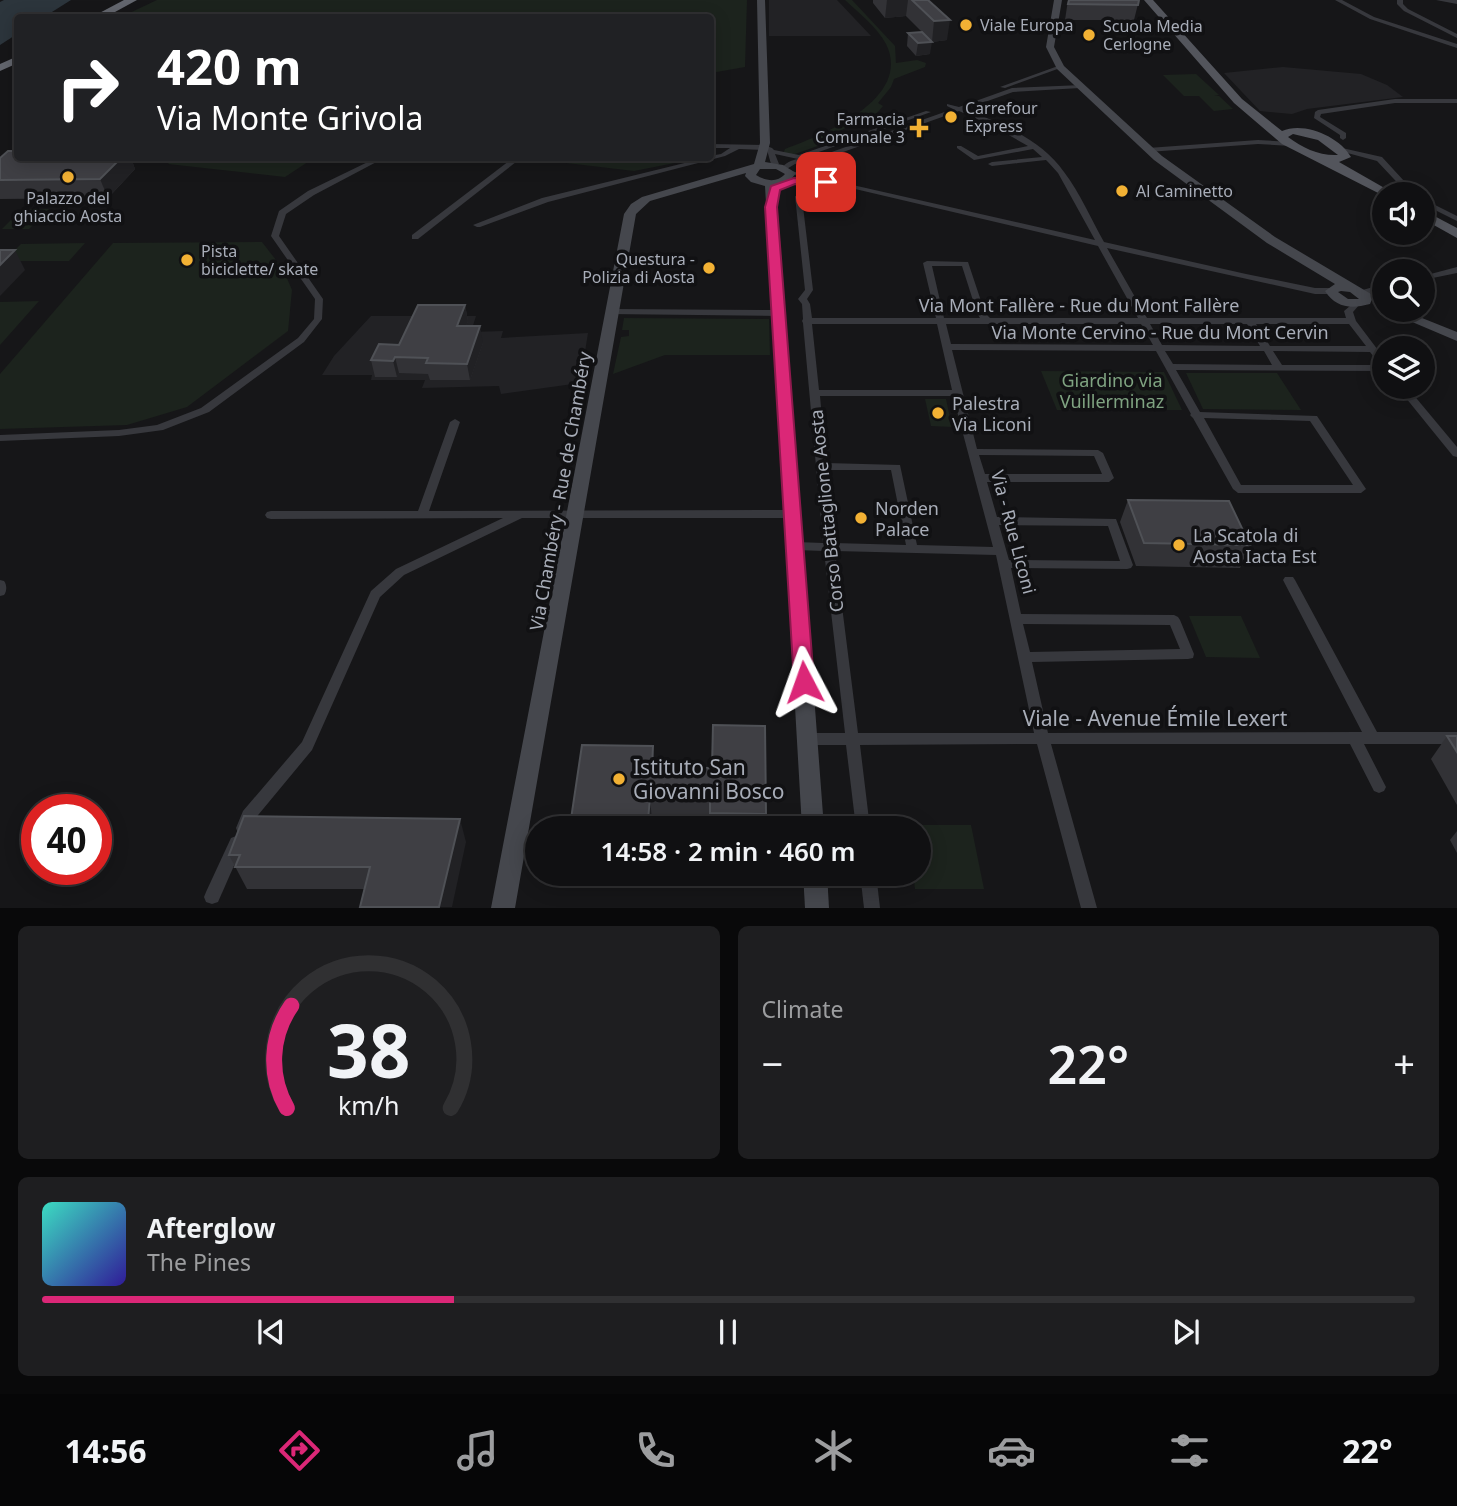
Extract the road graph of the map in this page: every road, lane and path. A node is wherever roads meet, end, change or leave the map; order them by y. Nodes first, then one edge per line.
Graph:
1 (132, 0) edge
2 (141, 0) edge
3 (761, 0) edge
4 (1058, 0) edge
5 (1147, 0) edge
6 (1338, 0) edge
7 (1400, 0) edge
8 (1439, 0) edge
9 (1457, 2) edge
10 (103, 14) edge
11 (113, 14) edge
12 (1457, 36) edge
13 (1457, 46) edge
14 (1060, 67) junction
15 (1080, 86) junction
16 (1457, 101) edge
17 (949, 105) junction
18 (1244, 106) junction
19 (959, 109) junction
20 (763, 122) junction
21 (1294, 131) junction
22 (1280, 135) junction
23 (1258, 142) junction
24 (1292, 144) junction
25 (1342, 145) junction
26 (714, 146) edge
27 (743, 146) junction
28 (959, 147) dead end
29 (1034, 147) junction
30 (1148, 150) junction
31 (714, 157) edge
32 (799, 157) junction
33 (1374, 157) junction
34 (1048, 158) junction
35 (1322, 159) junction
36 (374, 161) edge
37 (513, 161) edge
38 (699, 161) edge
39 (992, 164) dead end
40 (779, 165) junction
41 (757, 167) junction
42 (1372, 182) edge
43 (1401, 182) edge
44 (775, 183) junction
45 (1372, 185) edge
46 (798, 198) dead end
47 (771, 207) junction
48 (1435, 207) edge
49 (1457, 219) edge
50 (1435, 221) edge
51 (477, 225) dead end
52 (1457, 234) edge
53 (415, 237) dead end
54 (1100, 245) junction
55 (1457, 270) edge
56 (1435, 275) edge
57 (1372, 291) edge
58 (1331, 292) joint
59 (1358, 296) junction
60 (788, 302) junction
61 (1372, 302) edge
62 (611, 312) junction
63 (941, 320) junction
64 (1249, 320) junction
65 (806, 321) junction
66 (987, 321) junction
67 (1142, 321) junction
68 (1352, 321) junction
69 (1420, 322) edge
70 (1457, 337) edge
71 (947, 346) junction
72 (1159, 348) junction
73 (1267, 348) junction
74 (1372, 348) edge
75 (1372, 349) edge
76 (1372, 366) edge
77 (1170, 367) junction
78 (1279, 368) junction
79 (814, 393) junction
80 (958, 393) junction
81 (1412, 399) edge
82 (1195, 415) junction
83 (455, 422) dead end
84 (0, 438) edge
85 (973, 452) junction
86 (1457, 454) edge
87 (821, 466) junction
88 (980, 478) junction
89 (271, 514) dead end
90 (794, 514) junction
91 (520, 515) junction
92 (576, 515) junction
93 (422, 516) junction
94 (993, 521) junction
95 (796, 546) junction
96 (829, 548) junction
97 (912, 548) junction
98 (1000, 551) junction
99 (1004, 564) junction
100 (1289, 580) dead end
101 (0, 583) edge
102 (0, 592) edge
103 (1017, 619) junction
104 (1024, 657) junction
105 (1042, 738) junction
106 (1457, 738) edge
107 (807, 739) junction
108 (1354, 739) junction
109 (1373, 739) junction
110 (852, 740) junction
111 (1379, 788) dead end
112 (812, 816) edge
113 (862, 816) edge
114 (816, 886) edge
115 (869, 886) edge
116 (212, 897) dead end
117 (503, 908) edge
118 (817, 908) edge
119 (872, 908) edge
120 (1089, 908) edge

1 - 10 highway
2 - 11 highway
3 - 20 street
4 - 14 street
5 - 18 main road
6 - 13 street
7 - 12 street
8 - 9 street
14 - 15 street
14 - 17 street
15 - 19 street
15 - 30 street
16 - 25 street
17 - 19 street
17 - 32 street
18 - 21 main road
18 - 22 main road
19 - 29 street
19 - 40 street
20 - 27 street
20 - 40 street
21 - 22 main road
21 - 25 main road
22 - 23 street
22 - 24 main road
23 - 24 street
23 - 30 street
24 - 35 main road
25 - 33 street
25 - 33 street
25 - 35 main road
25 - 42 main road
26 - 27 street
27 - 31 street
27 - 40 street
28 - 29 street
29 - 34 street
30 - 59 street
32 - 40 street
32 - 40 street
33 - 43 street
34 - 39 street
34 - 54 street
35 - 45 main road
36 - 84 street
37 - 53 street
38 - 51 street
40 - 41 street
40 - 41 street
40 - 44 street
40 - 47 street
40 - 54 street
41 - 44 street
41 - 62 street, Via Chambéry - Rue de Chambéry
44 - 47 street, Corso Battaglione Aosta
46 - 60 street, Corso Battaglione Aosta
47 - 60 street, Corso Battaglione Aosta
48 - 49 street
50 - 52 main road
54 - 58 street
54 - 67 street
55 - 56 street
57 - 59 street
58 - 59 street
59 - 61 street
59 - 68 street
60 - 62 street
60 - 65 street, Corso Battaglione Aosta
60 - 90 street, Corso Battaglione Aosta
62 - 92 street, Via Chambéry - Rue de Chambéry
63 - 65 street, Via Mont Fallère - Rue du Mont Fallère
63 - 66 street, Via Mont Fallère - Rue du Mont Fallère
63 - 66 street, Via - Rue Liconi
63 - 71 street, Via - Rue Liconi
64 - 67 street, Via Mont Fallère - Rue du Mont Fallère
64 - 68 street, Via Mont Fallère - Rue du Mont Fallère
64 - 73 street
65 - 79 street, Corso Battaglione Aosta
66 - 67 street, Via Mont Fallère - Rue du Mont Fallère
67 - 72 street
68 - 74 street
69 - 70 street
71 - 72 street, Via Monte Cervino - Rue du Mont Cervin
71 - 80 street, Via - Rue Liconi
72 - 73 street, Via Monte Cervino - Rue du Mont Cervin
72 - 77 street
73 - 75 street, Via Monte Cervino - Rue du Mont Cervin
73 - 78 street
76 - 78 street
77 - 78 street
77 - 82 street
79 - 80 street
79 - 87 street, Corso Battaglione Aosta
80 - 85 street, Via - Rue Liconi
81 - 86 street
82 - 82 street
83 - 93 street
85 - 88 street, Via - Rue Liconi
85 - 88 street
87 - 96 street, Corso Battaglione Aosta
87 - 97 street
88 - 94 street, Via - Rue Liconi
89 - 93 street
90 - 92 street
90 - 95 street, Corso Battaglione Aosta
91 - 92 street
91 - 93 street
91 - 116 street
92 - 117 street, Via Chambéry - Rue de Chambéry
94 - 98 street, Via - Rue Liconi
94 - 99 street
95 - 96 street
95 - 107 street, Corso Battaglione Aosta
96 - 97 street
96 - 110 street, Corso Battaglione Aosta
97 - 98 street
98 - 99 street, Via - Rue Liconi
99 - 103 street, Via - Rue Liconi
100 - 109 street
101 - 102 street
103 - 104 street, Via - Rue Liconi
103 - 104 street
104 - 105 street, Via - Rue Liconi
105 - 108 street, Viale - Avenue Émile Lexert
105 - 110 street, Viale - Avenue Émile Lexert
105 - 120 street, Via - Rue Liconi
106 - 109 street, Viale - Avenue Émile Lexert
107 - 110 street, Viale - Avenue Émile Lexert
107 - 112 street, Corso Battaglione Aosta
108 - 109 street, Viale - Avenue Émile Lexert
108 - 111 street
110 - 113 street, Corso Battaglione Aosta
114 - 118 street
115 - 119 street

